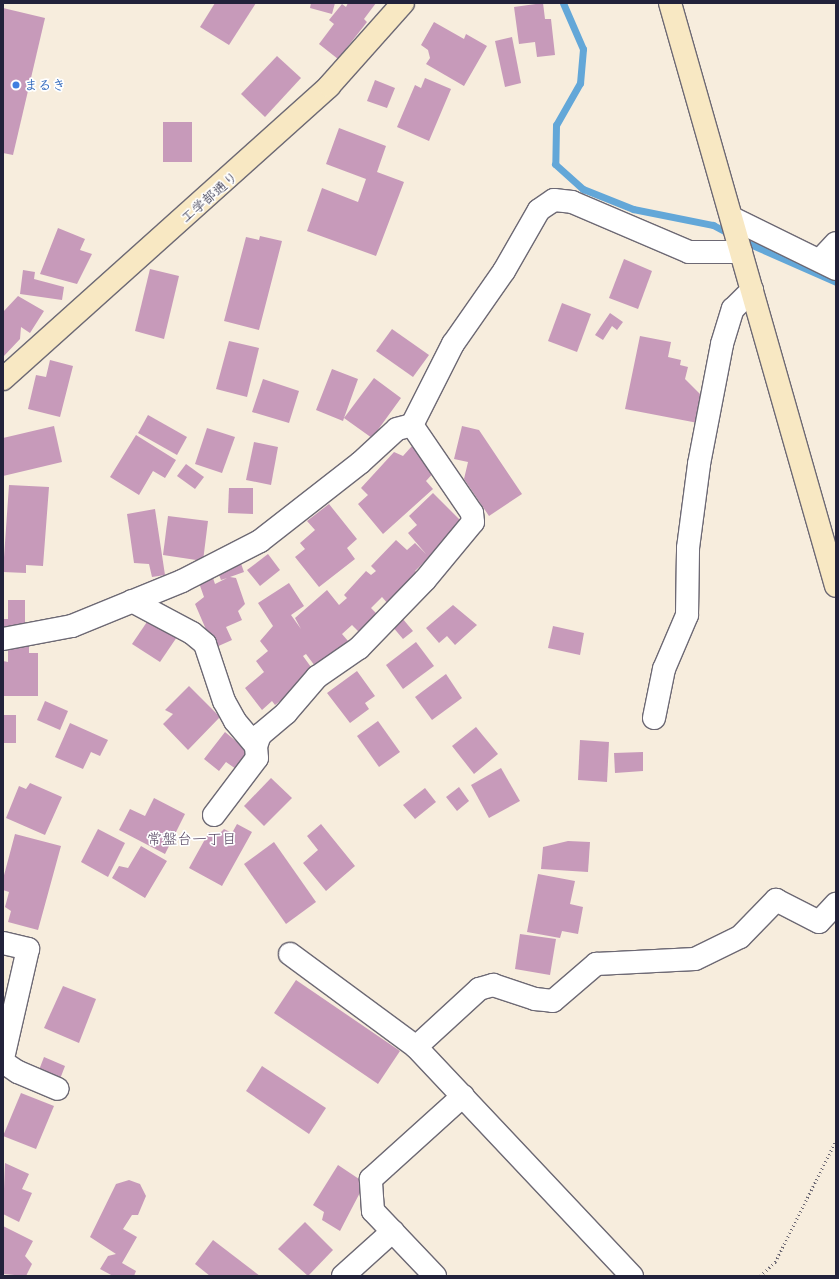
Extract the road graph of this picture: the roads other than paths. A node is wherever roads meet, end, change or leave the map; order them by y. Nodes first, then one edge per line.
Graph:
1 (403, 3) edge
2 (670, 3) edge
3 (732, 218) junction
4 (836, 243) edge
5 (741, 252) junction
6 (828, 264) edge
7 (752, 290) junction
8 (3, 379) edge
9 (412, 425) junction
10 (836, 586) edge
11 (132, 602) junction
12 (3, 639) edge
13 (654, 718) dead end
14 (256, 746) junction
15 (214, 815) dead end
16 (836, 904) edge
17 (3, 943) edge
18 (290, 954) dead end
19 (416, 1047) junction
20 (3, 1058) edge
21 (3, 1062) edge
22 (58, 1089) dead end
23 (463, 1096) junction
24 (393, 1231) junction
25 (343, 1276) edge
26 (435, 1276) edge
27 (632, 1276) edge

1 - 8 street, 工学部通り
2 - 3 street
3 - 5 street
3 - 6 street
4 - 6 street
5 - 7 street
5 - 9 street
7 - 10 street
7 - 13 street
9 - 11 street
9 - 14 street
11 - 12 street
11 - 14 street
14 - 15 street
16 - 19 street
17 - 20 street
18 - 19 street
19 - 23 street
21 - 22 street
23 - 24 street
23 - 27 street
24 - 25 street
24 - 26 street

